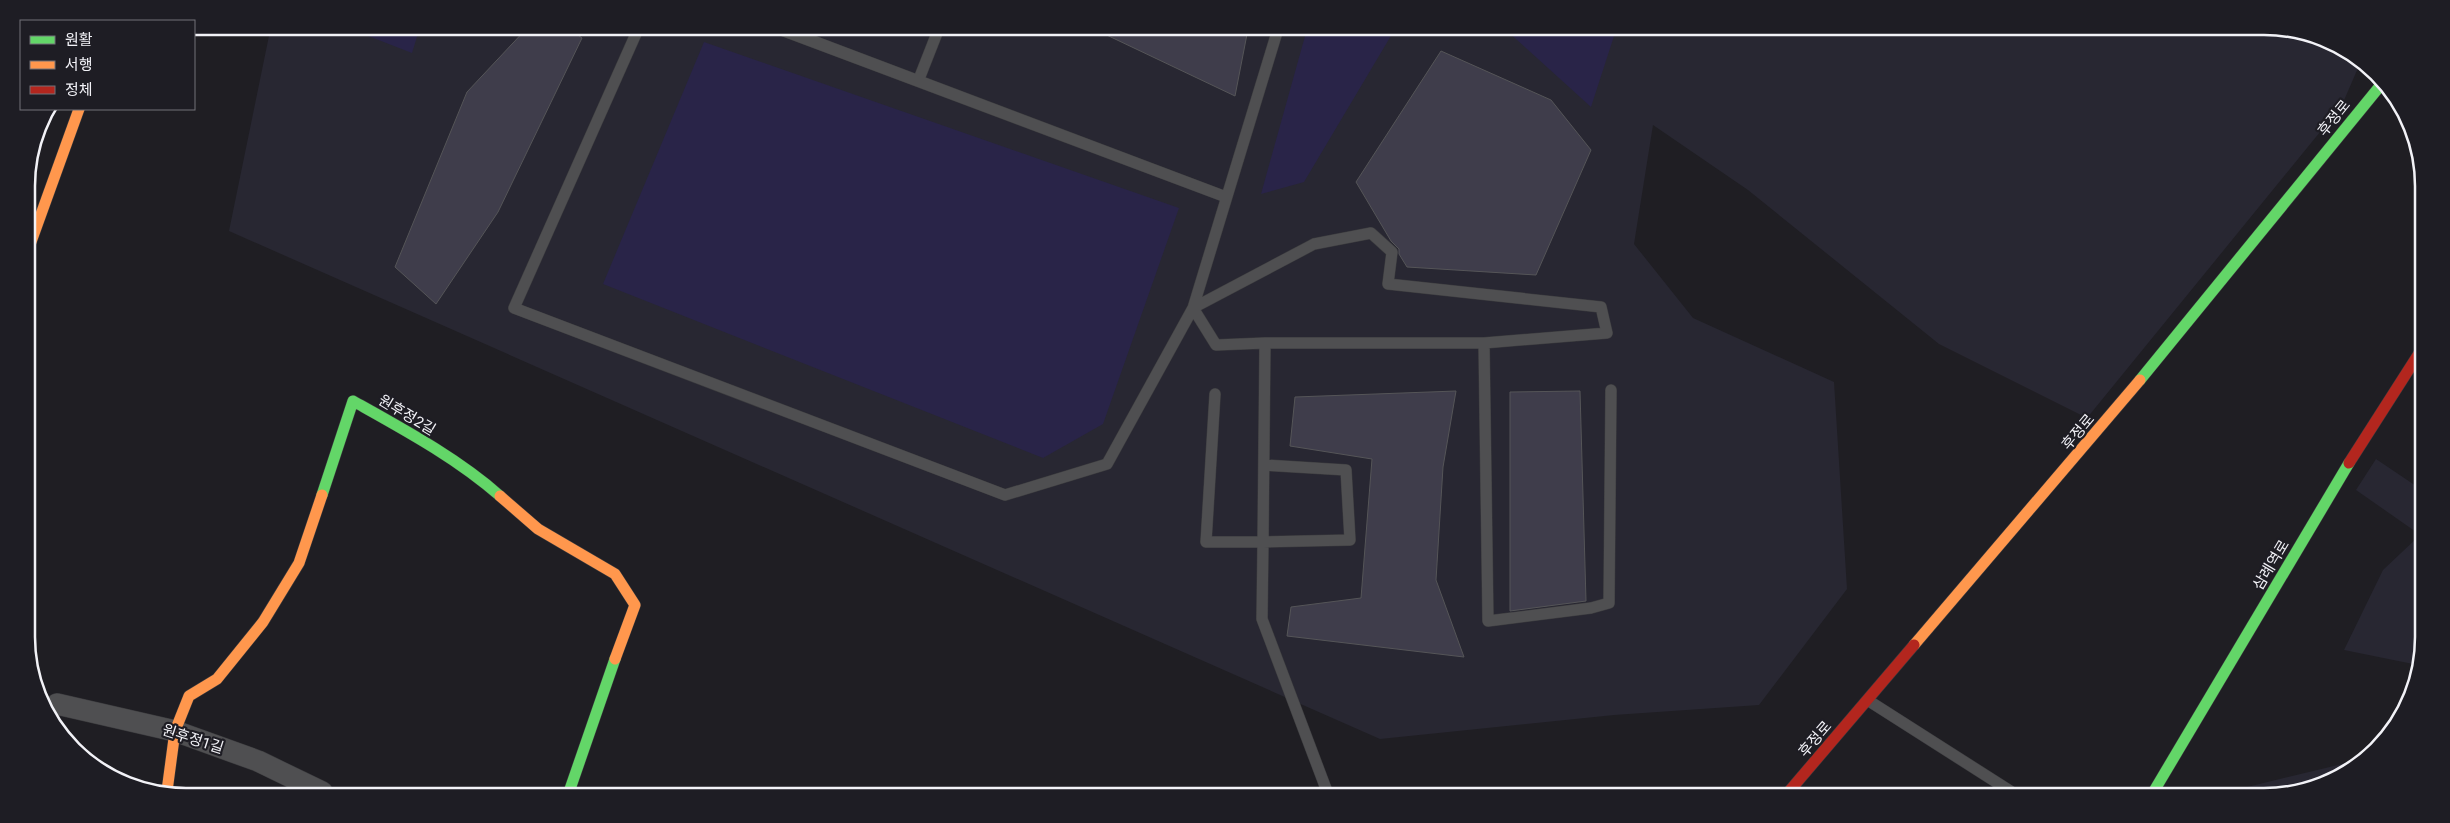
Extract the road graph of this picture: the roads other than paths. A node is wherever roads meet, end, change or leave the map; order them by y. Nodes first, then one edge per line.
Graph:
1 (635, 35) edge
2 (797, 35) edge
3 (797, 35) edge
4 (936, 35) edge
5 (1276, 35) edge
6 (919, 79) junction
7 (2380, 89) edge
8 (78, 110) edge
9 (1226, 197) junction
10 (35, 230) edge
11 (1193, 308) junction
12 (1265, 343) junction
13 (1484, 343) junction
14 (2415, 360) edge
15 (1611, 390) dead end
16 (1215, 394) dead end
17 (1264, 466) junction
18 (1263, 542) junction
19 (1869, 701) junction
20 (57, 704) dead end
21 (175, 731) junction
22 (168, 787) edge
23 (314, 788) edge
24 (570, 788) edge
25 (1326, 788) edge
26 (1792, 788) edge
27 (2005, 788) edge
28 (2156, 788) edge

1 - 11 lane
2 - 6 lane
3 - 9 lane
4 - 6 lane
5 - 9 lane
6 - 9 lane
7 - 19 main road, 후정로
8 - 10 main road
9 - 11 lane
11 - 12 lane
11 - 13 lane
12 - 13 lane
12 - 17 lane
13 - 15 lane
14 - 28 main road, 삼례역로
16 - 18 lane
17 - 18 lane
17 - 18 lane
18 - 25 lane
19 - 26 main road, 후정로
19 - 27 lane
20 - 21 street, 원후정1길
21 - 22 main road, 원후정2길
21 - 23 street, 원후정1길
21 - 24 main road, 원후정2길

